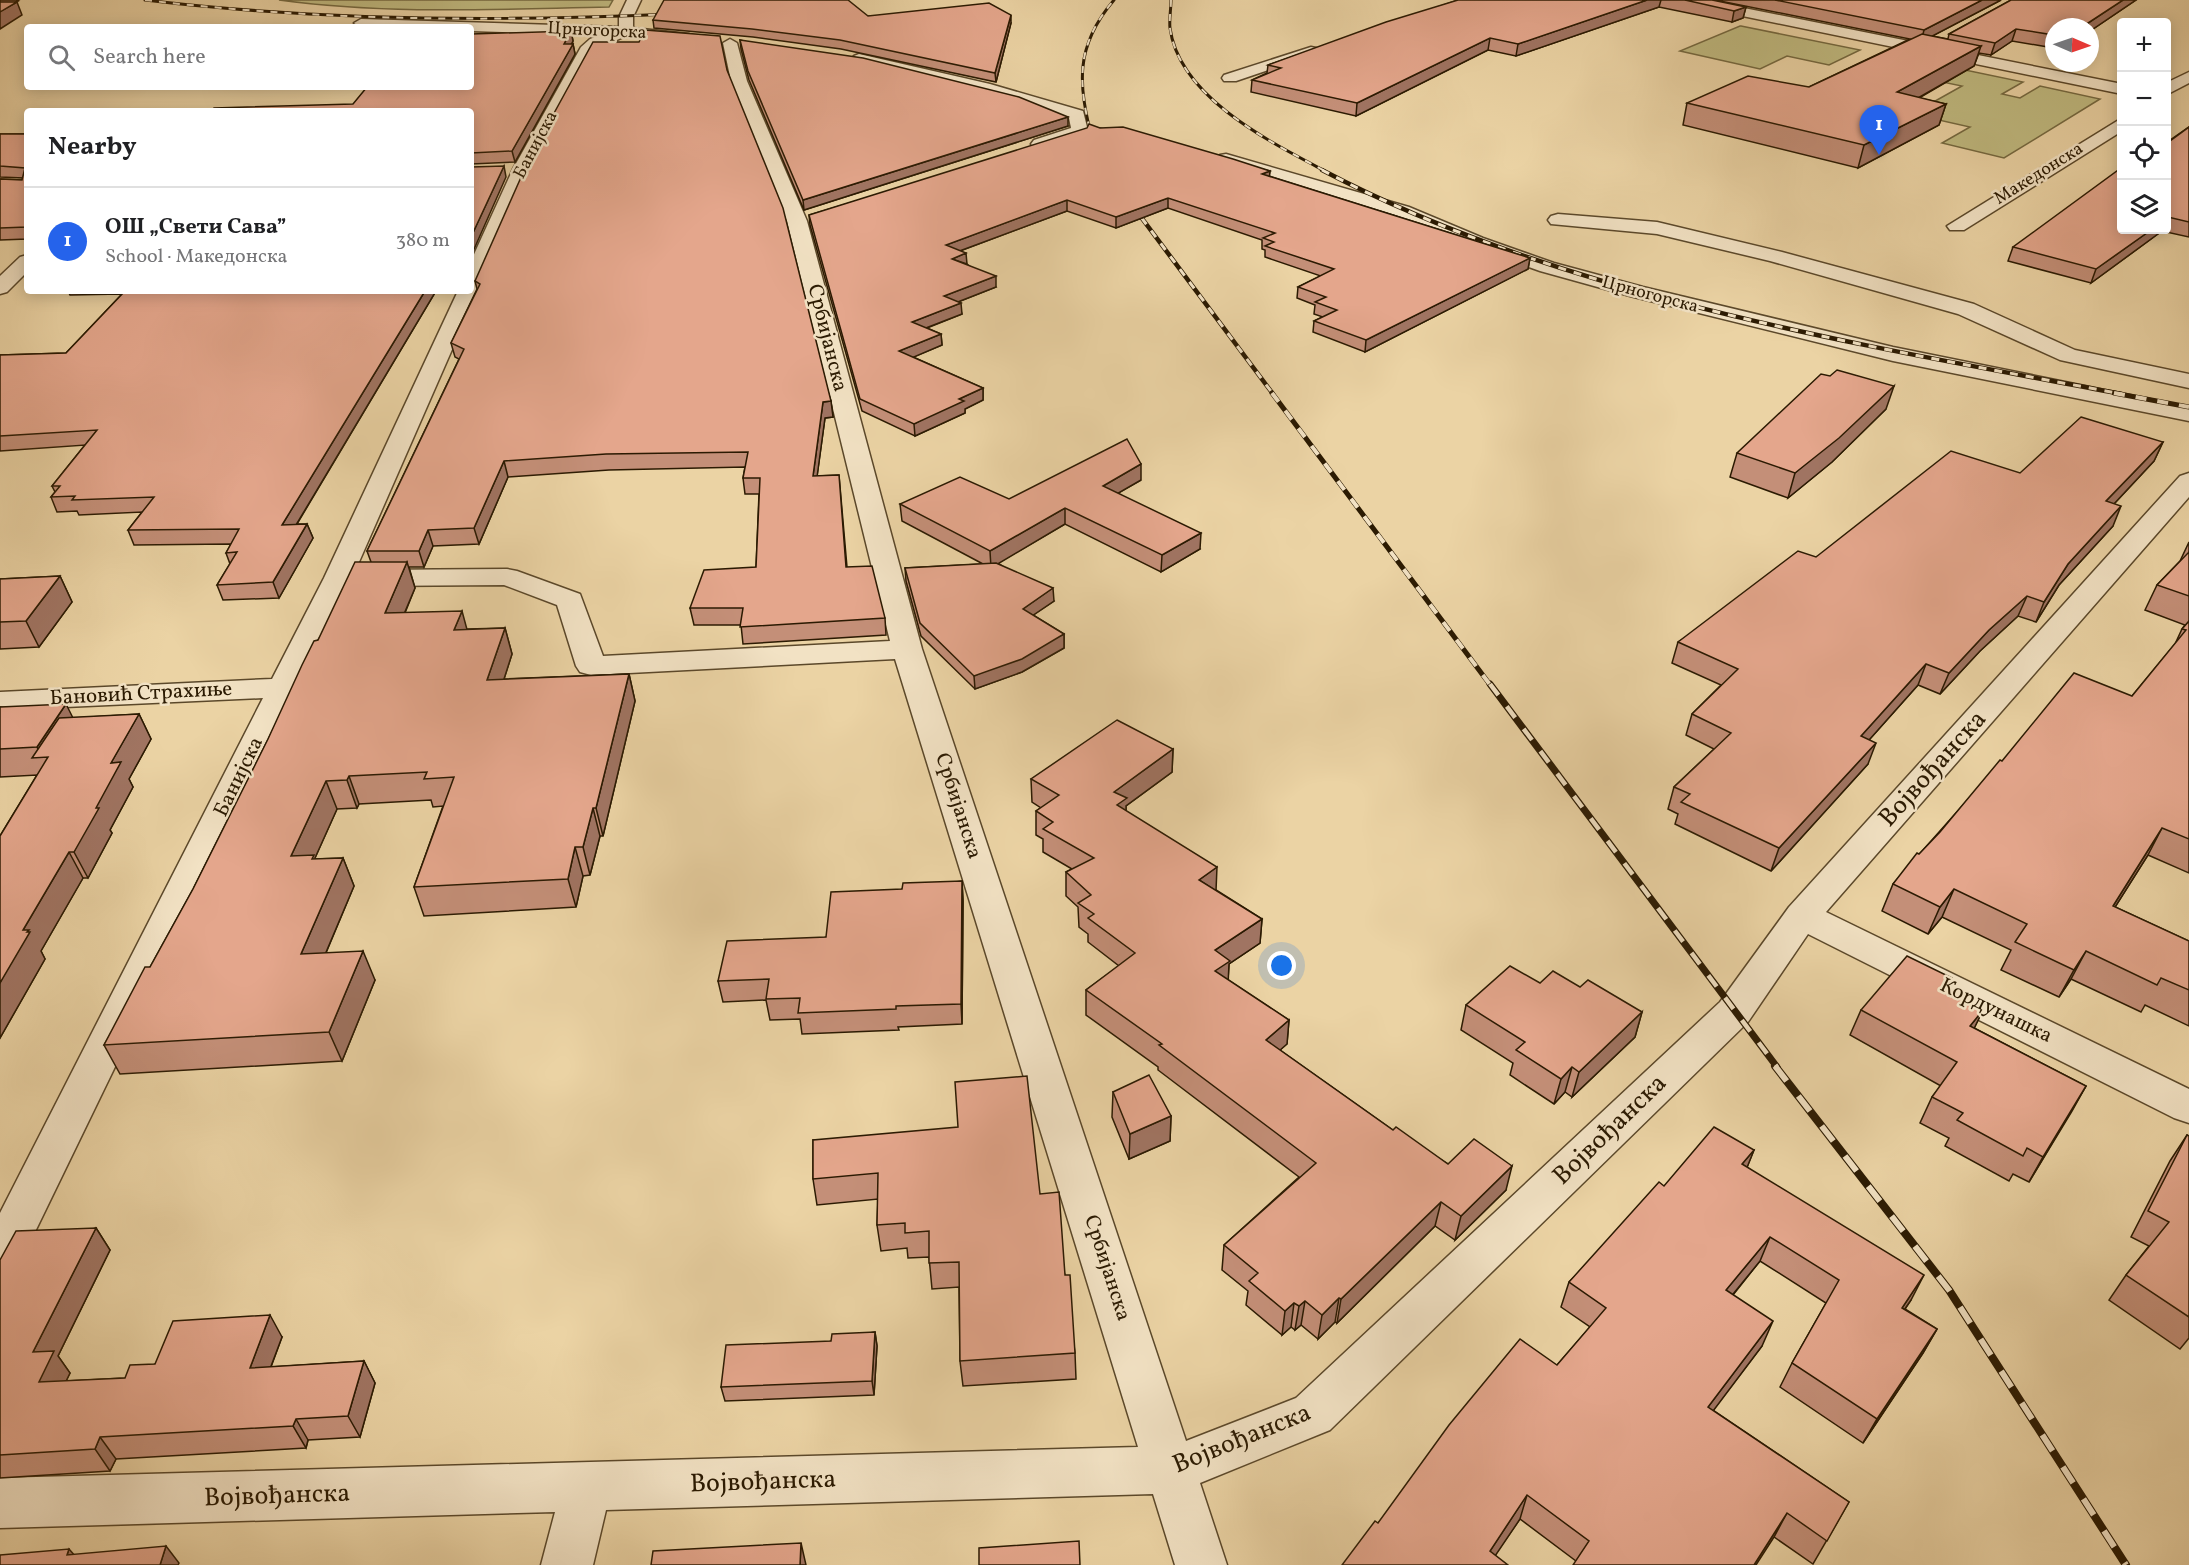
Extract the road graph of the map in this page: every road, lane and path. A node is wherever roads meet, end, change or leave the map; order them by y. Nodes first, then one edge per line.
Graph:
1 (634, 0) edge
2 (1684, 0) edge
3 (1751, 0) edge
4 (1729, 9) junction
5 (361, 23) dead end
6 (390, 24) edge
7 (474, 27) edge
8 (626, 32) junction
9 (1942, 39) edge
10 (724, 42) joint
11 (1330, 45) edge
12 (1917, 49) junction
13 (838, 56) edge
14 (2051, 72) edge
15 (2049, 74) junction
16 (2189, 77) edge
17 (1230, 78) dead end
18 (2117, 88) edge
19 (2171, 95) edge
20 (2117, 126) edge
21 (1023, 149) edge
22 (1204, 152) edge
23 (1558, 220) dead end
24 (1957, 226) dead end
25 (24, 264) edge
26 (474, 276) edge
27 (0, 288) edge
28 (467, 294) edge
29 (2189, 381) edge
30 (2189, 414) edge
31 (2189, 481) edge
32 (338, 578) junction
33 (908, 649) junction
34 (282, 688) junction
35 (0, 701) edge
36 (1802, 916) junction
37 (2189, 1107) edge
38 (0, 1258) edge
39 (1172, 1470) junction
40 (586, 1487) junction
41 (0, 1503) edge
42 (567, 1565) edge
43 (1201, 1565) edge

1 - 8 street
2 - 4 street
3 - 4 street
4 - 12 street
5 - 6 street, Црногорска
7 - 8 street, Црногорска
8 - 10 street, Црногорска
8 - 26 street, Банијска
9 - 12 street
10 - 33 street, Србијанска
11 - 17 street
12 - 15 street
13 - 21 street
14 - 15 street
15 - 18 street
16 - 19 street
20 - 24 street, Македонска
22 - 30 street, Црногорска
23 - 29 street
25 - 27 street
28 - 32 street, Банијска
31 - 36 street, Војвођанска
32 - 33 street
32 - 34 street, Банијска
33 - 39 street, Србијанска
34 - 35 street, Бановић Страхиње
34 - 38 street, Банијска
36 - 37 street, Кордунашка
36 - 39 street, Војвођанска
39 - 40 street, Војвођанска
39 - 43 street, Србијанска
40 - 41 street, Војвођанска
40 - 42 street

